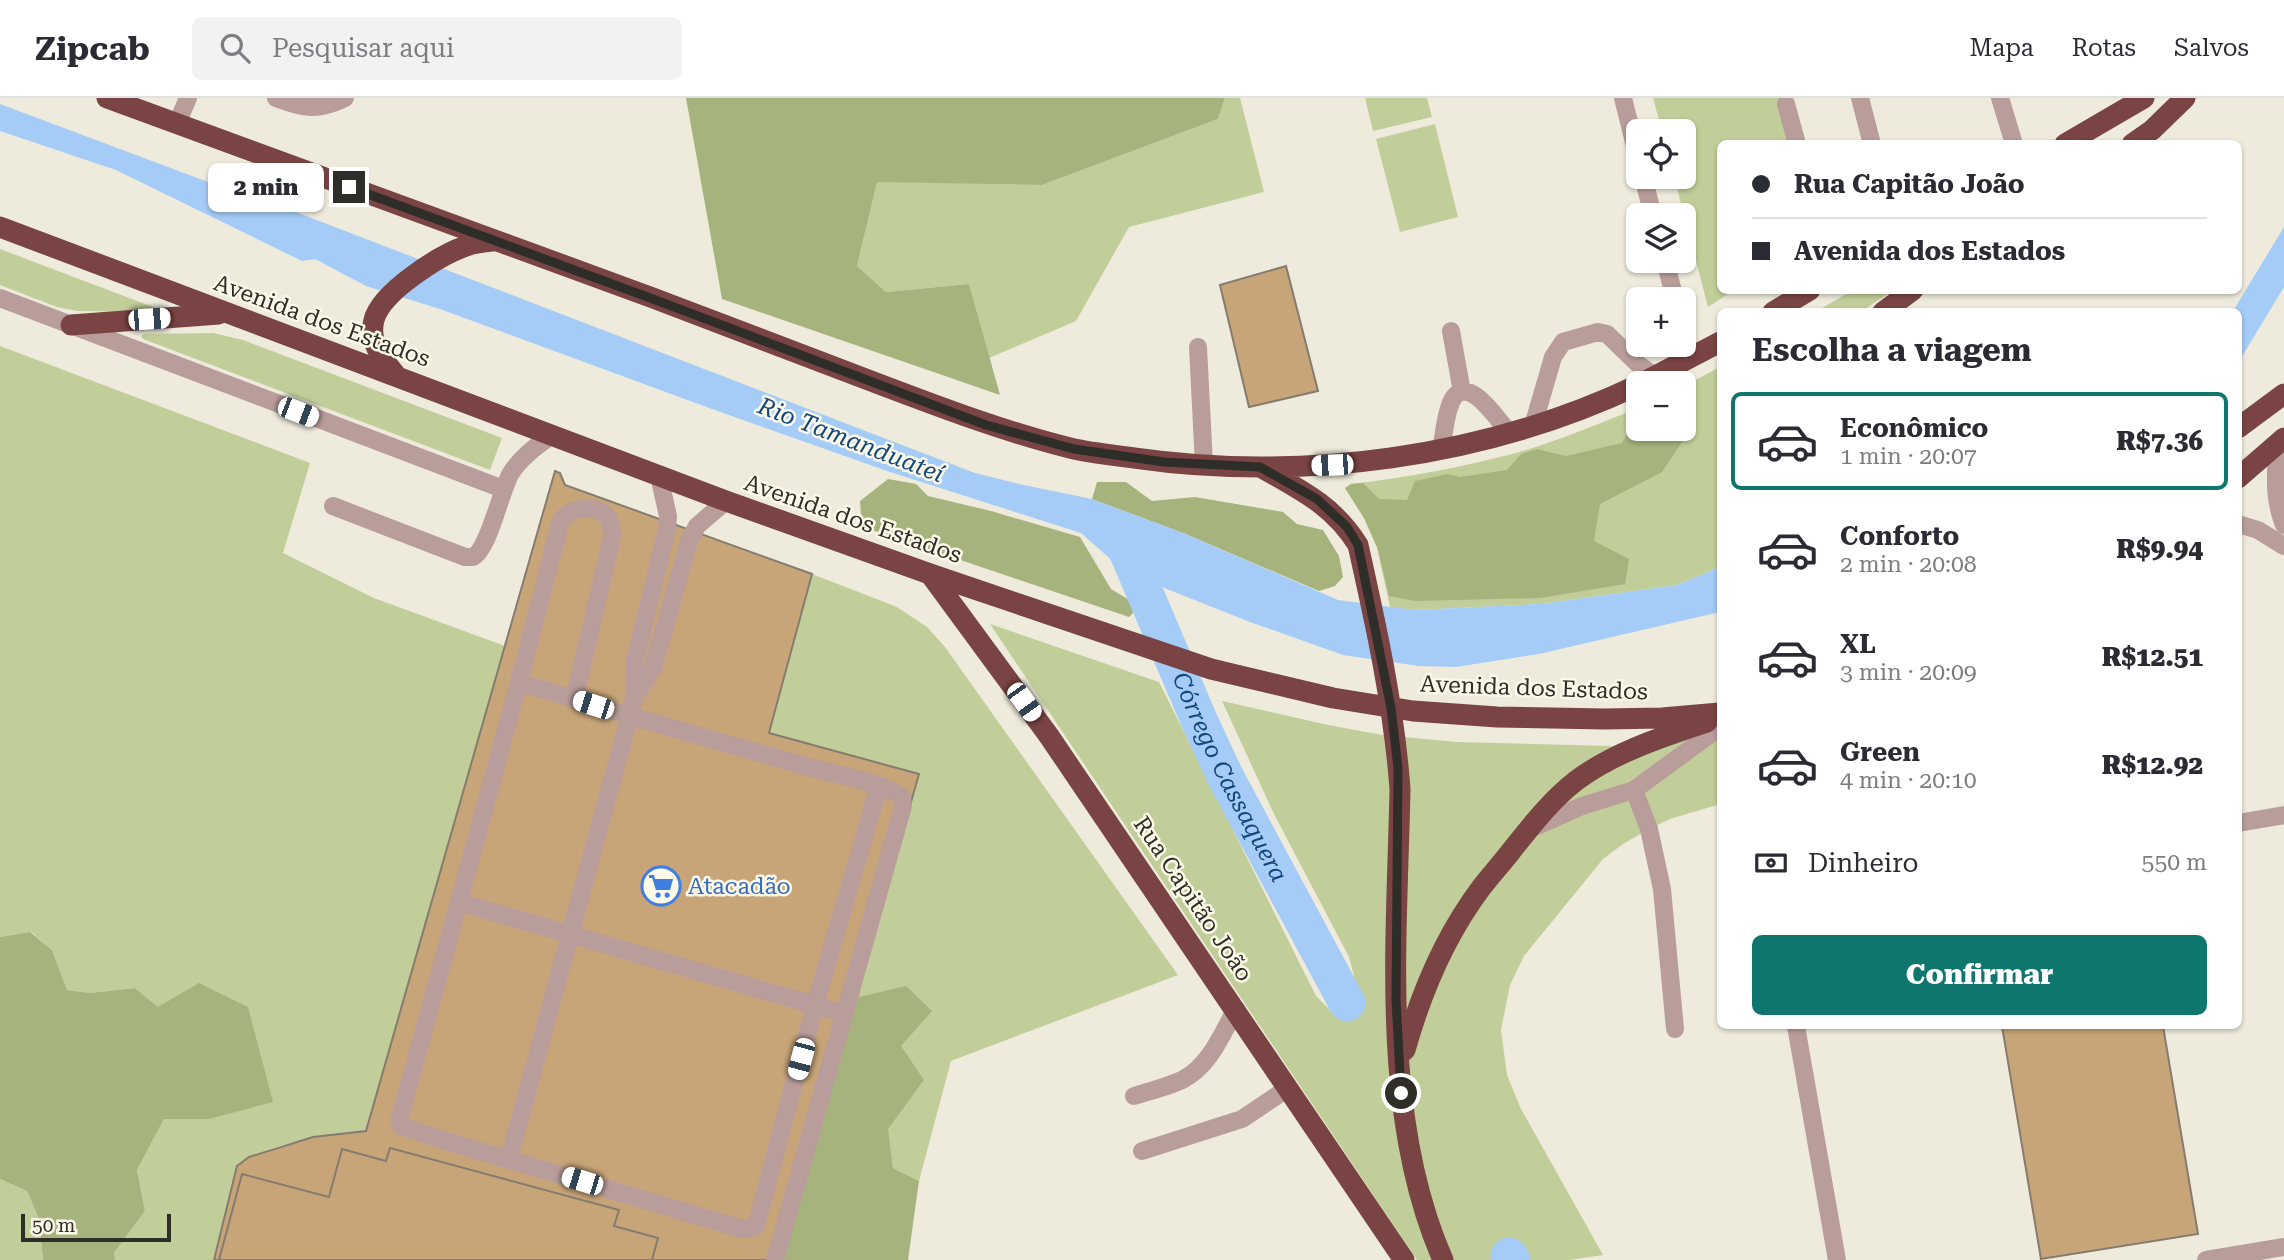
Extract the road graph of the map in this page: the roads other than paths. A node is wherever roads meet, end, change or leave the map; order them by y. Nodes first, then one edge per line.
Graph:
1 (107, 98) edge
2 (188, 98) edge
3 (276, 98) edge
4 (345, 98) edge
5 (1623, 98) edge
6 (1860, 98) edge
7 (2000, 98) edge
8 (2144, 98) edge
9 (2185, 98) edge
10 (1786, 104) dead end
11 (1628, 119) edge
12 (177, 124) junction
13 (1796, 140) edge
14 (1871, 140) edge
15 (2013, 140) edge
16 (2072, 140) edge
17 (2138, 140) edge
18 (0, 227) edge
19 (495, 241) junction
20 (1803, 294) edge
21 (1908, 294) edge
22 (0, 299) edge
23 (1780, 308) edge
24 (1888, 308) edge
25 (227, 314) junction
26 (71, 325) junction
27 (1451, 331) dead end
28 (1717, 343) edge
29 (1198, 347) dead end
30 (1696, 350) edge
31 (1679, 357) edge
32 (1637, 371) edge
33 (1660, 371) edge
34 (396, 375) junction
35 (1626, 391) edge
36 (1462, 392) junction
37 (2284, 394) edge
38 (2242, 425) edge
39 (1533, 426) junction
40 (1509, 433) junction
41 (551, 436) junction
42 (2280, 442) edge
43 (1441, 449) junction
44 (1204, 465) junction
45 (1260, 467) junction
46 (2242, 475) edge
47 (659, 476) junction
48 (503, 489) junction
49 (726, 501) junction
50 (333, 506) dead end
51 (2284, 524) edge
52 (2242, 525) edge
53 (2284, 546) edge
54 (930, 574) junction
55 (519, 682) junction
56 (635, 696) junction
57 (574, 700) junction
58 (1391, 708) junction
59 (1717, 715) edge
60 (1717, 716) edge
61 (629, 717) junction
62 (1717, 729) edge
63 (879, 786) junction
64 (1634, 790) junction
65 (2284, 815) edge
66 (2242, 822) edge
67 (1528, 830) junction
68 (458, 902) junction
69 (572, 935) junction
70 (815, 1005) junction
71 (1236, 1009) junction
72 (845, 1014) junction
73 (1675, 1029) dead end
74 (1797, 1029) edge
75 (1399, 1069) junction
76 (1288, 1088) junction
77 (1135, 1096) dead end
78 (1142, 1151) dead end
79 (509, 1159) junction
80 (2284, 1247) edge
81 (775, 1260) edge
82 (1404, 1260) edge
83 (1443, 1260) edge
84 (1837, 1260) edge
85 (2206, 1260) edge

1 - 12 highway
2 - 12 street
3 - 4 street
5 - 11 street
6 - 14 street
7 - 15 street
8 - 16 highway
9 - 17 highway
10 - 13 street
12 - 19 highway
18 - 25 highway, Avenida dos Estados
19 - 34 highway
19 - 44 highway
20 - 23 highway
21 - 24 highway
22 - 26 street
25 - 26 highway
25 - 34 highway, Avenida dos Estados
26 - 48 street
27 - 36 street
28 - 30 highway
29 - 44 street
31 - 33 highway
32 - 39 street
34 - 41 highway, Avenida dos Estados
35 - 39 highway
36 - 40 street
36 - 43 street
37 - 38 highway
39 - 40 highway
40 - 43 highway
41 - 47 highway, Avenida dos Estados
41 - 48 street
42 - 46 highway
42 - 51 street
43 - 45 highway
44 - 45 highway
45 - 58 highway
47 - 49 highway, Avenida dos Estados
47 - 56 street
48 - 50 street
49 - 54 highway, Avenida dos Estados
49 - 56 street
52 - 53 street
54 - 58 highway, Avenida dos Estados
54 - 71 highway, Rua Capitão João
55 - 57 street
55 - 57 street
55 - 68 street
56 - 61 street
57 - 61 street
58 - 59 highway, Avenida dos Estados
58 - 75 highway
60 - 67 highway
61 - 63 street
61 - 69 street
62 - 64 street
63 - 70 street
63 - 72 street
64 - 67 street
64 - 73 street
65 - 66 street
67 - 75 highway
68 - 69 street
68 - 79 street
69 - 70 street
69 - 79 street
70 - 72 street
70 - 79 street
71 - 76 highway, Rua Capitão João
71 - 77 street
72 - 81 street
74 - 84 street
75 - 83 highway
76 - 78 street
76 - 82 highway, Rua Capitão João
80 - 85 street

